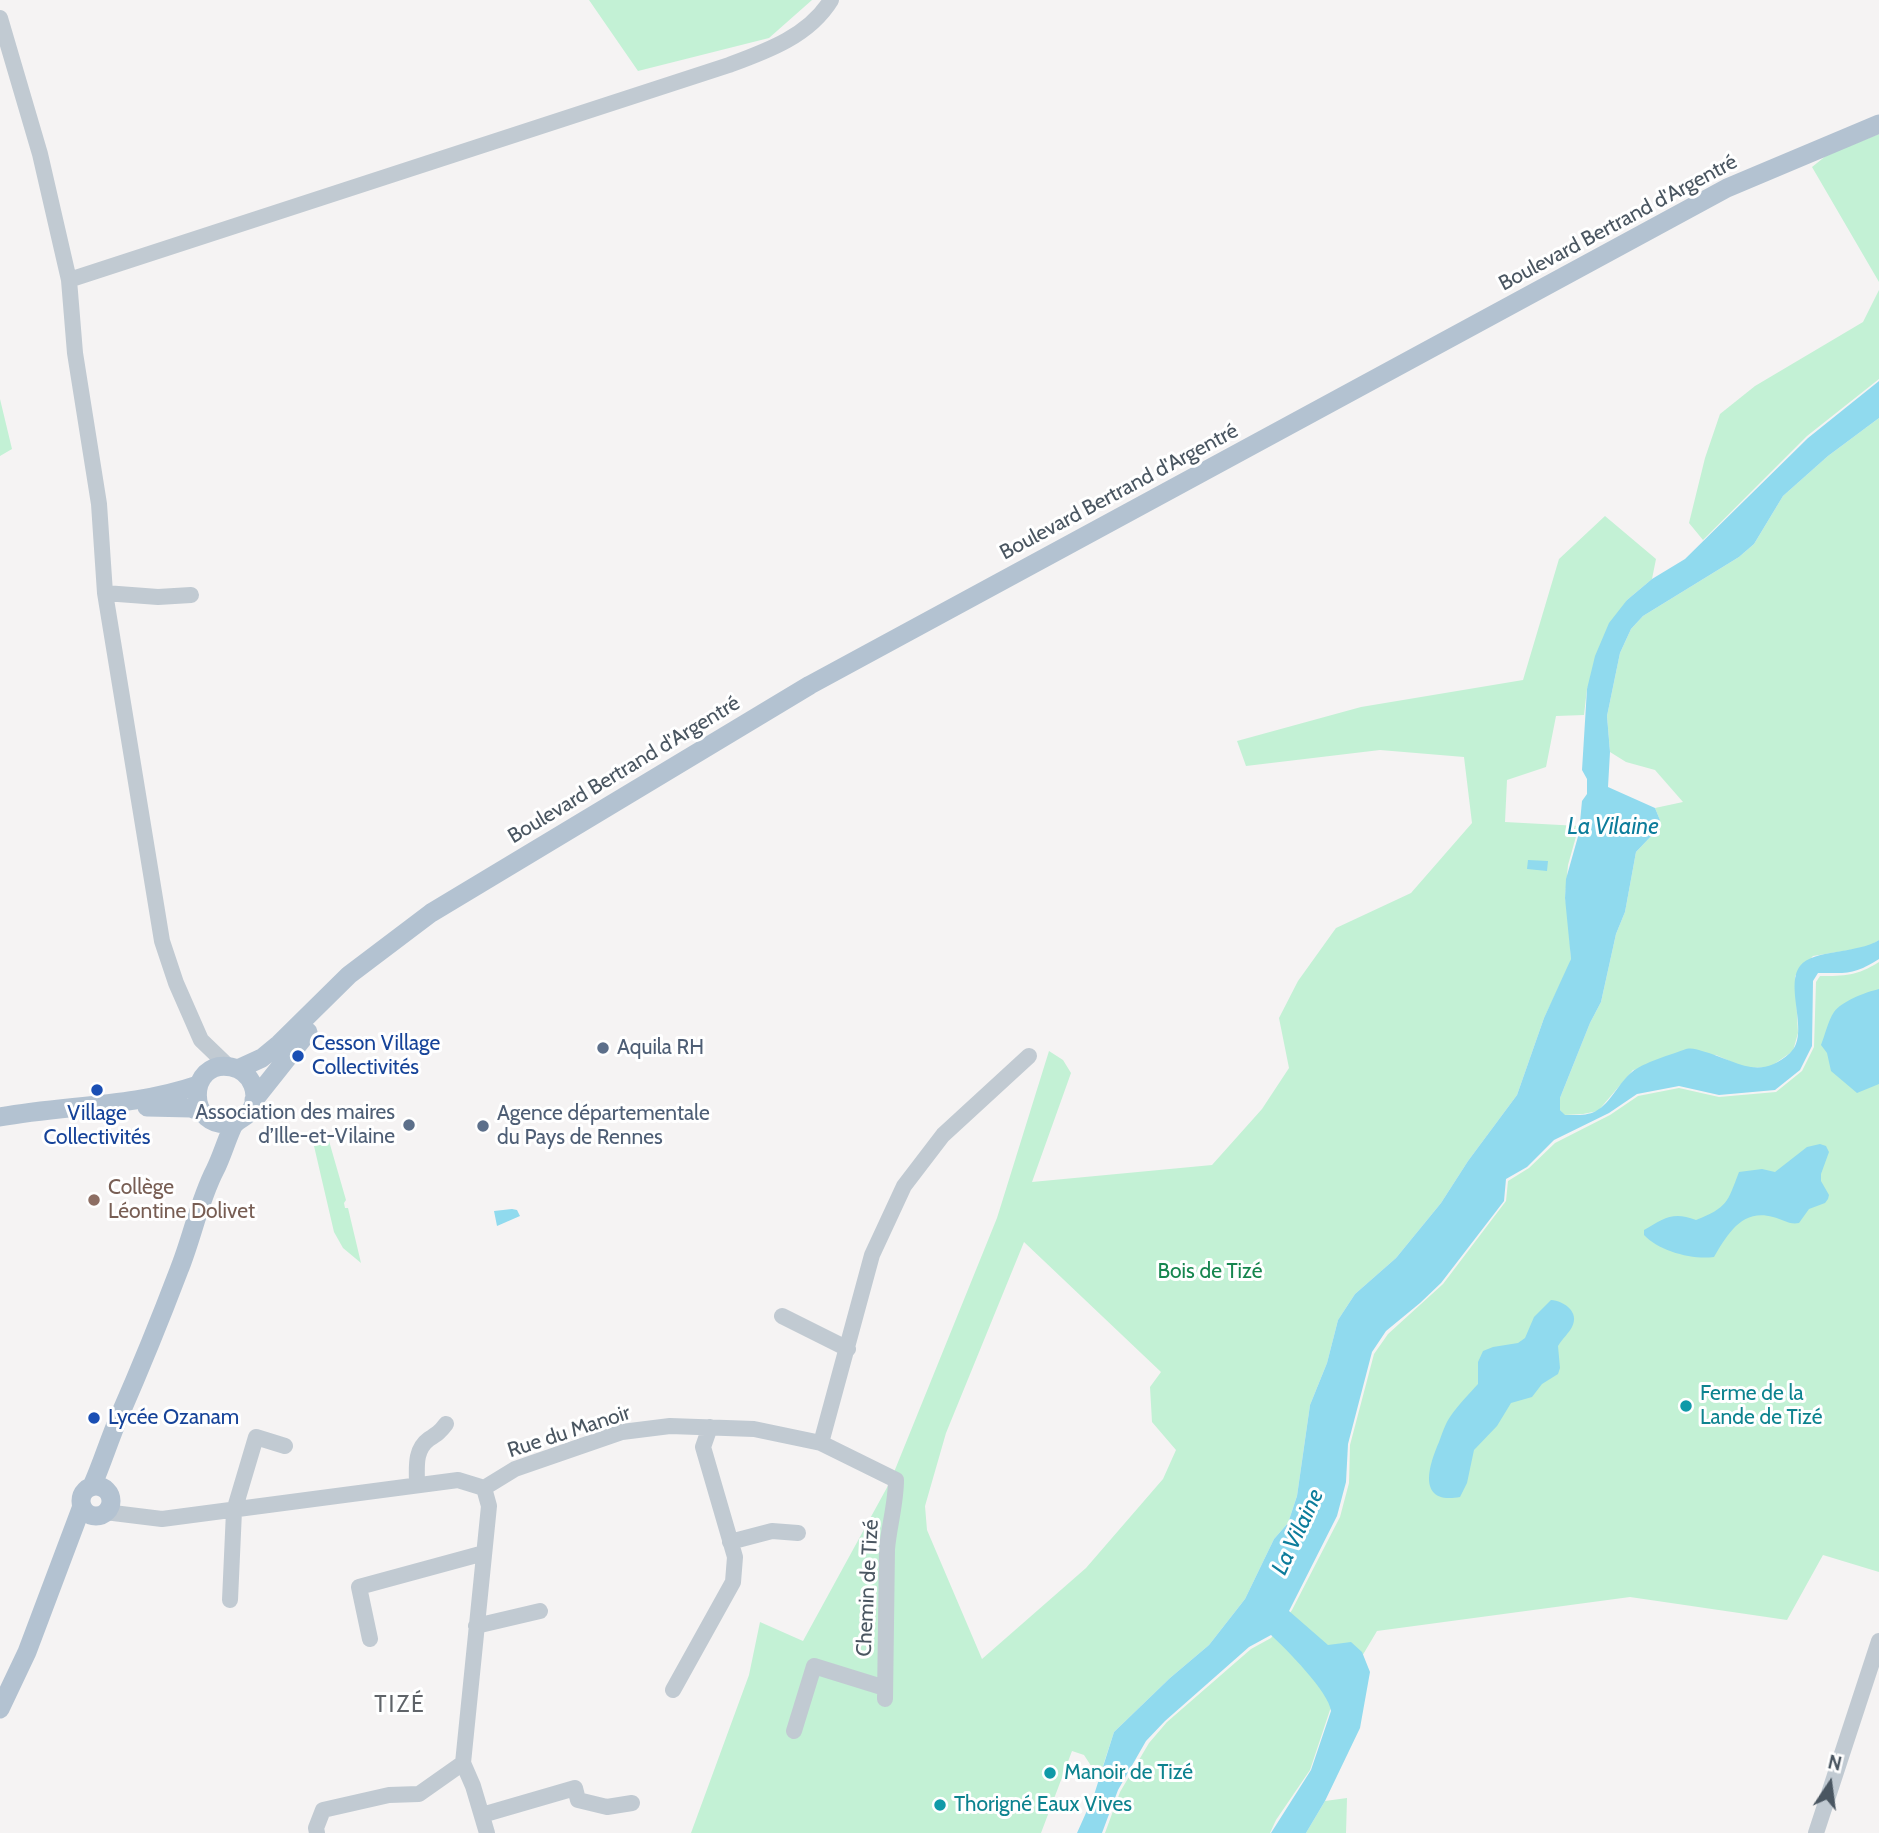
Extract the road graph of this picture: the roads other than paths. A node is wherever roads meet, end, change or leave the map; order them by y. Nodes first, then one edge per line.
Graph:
1 (831, 0) edge
2 (0, 18) edge
3 (1879, 124) edge
4 (69, 280) junction
5 (105, 593) junction
6 (191, 595) dead end
7 (400, 934) junction
8 (201, 1040) junction
9 (1030, 1056) dead end
10 (233, 1068) junction
11 (200, 1082) junction
12 (254, 1100) junction
13 (129, 1103) junction
14 (206, 1116) junction
15 (0, 1117) edge
16 (235, 1123) junction
17 (212, 1176) junction
18 (782, 1316) dead end
19 (848, 1349) junction
20 (446, 1424) dead end
21 (710, 1427) junction
22 (821, 1443) junction
23 (285, 1446) dead end
24 (896, 1480) joint
25 (418, 1485) junction
26 (484, 1488) junction
27 (99, 1502) junction
28 (234, 1511) junction
29 (798, 1534) dead end
30 (730, 1542) junction
31 (484, 1553) junction
32 (230, 1600) dead end
33 (540, 1611) dead end
34 (476, 1626) junction
35 (370, 1639) dead end
36 (1879, 1641) edge
37 (673, 1690) dead end
38 (0, 1709) edge
39 (794, 1731) dead end
40 (463, 1763) junction
41 (632, 1803) dead end
42 (482, 1815) junction
43 (317, 1833) edge
44 (487, 1833) edge
45 (1816, 1833) edge

1 - 4 street
2 - 4 street
3 - 7 main road, Boulevard Bertrand d'Argentré
4 - 5 street
5 - 6 street
5 - 8 street
7 - 10 main road
7 - 12 main road
8 - 10 street
8 - 11 street
9 - 19 street
10 - 11 main road
10 - 12 main road
11 - 13 main road
11 - 14 main road
12 - 16 main road
13 - 14 main road
13 - 15 main road
14 - 16 main road
14 - 17 main road
16 - 17 main road
17 - 27 main road
18 - 19 street
19 - 22 street
20 - 25 street
21 - 22 street, Rue du Manoir
21 - 26 street, Rue du Manoir
21 - 30 street
22 - 24 street, Rue du Manoir
23 - 28 street
24 - 39 street, Chemin de Tizé
25 - 26 street
25 - 28 street
26 - 31 street
27 - 28 street
27 - 38 main road
28 - 32 street
29 - 30 street
30 - 37 street
31 - 34 street
31 - 35 street
33 - 34 street
34 - 40 street
36 - 45 street
40 - 42 street
40 - 43 street
41 - 42 street
42 - 44 street

